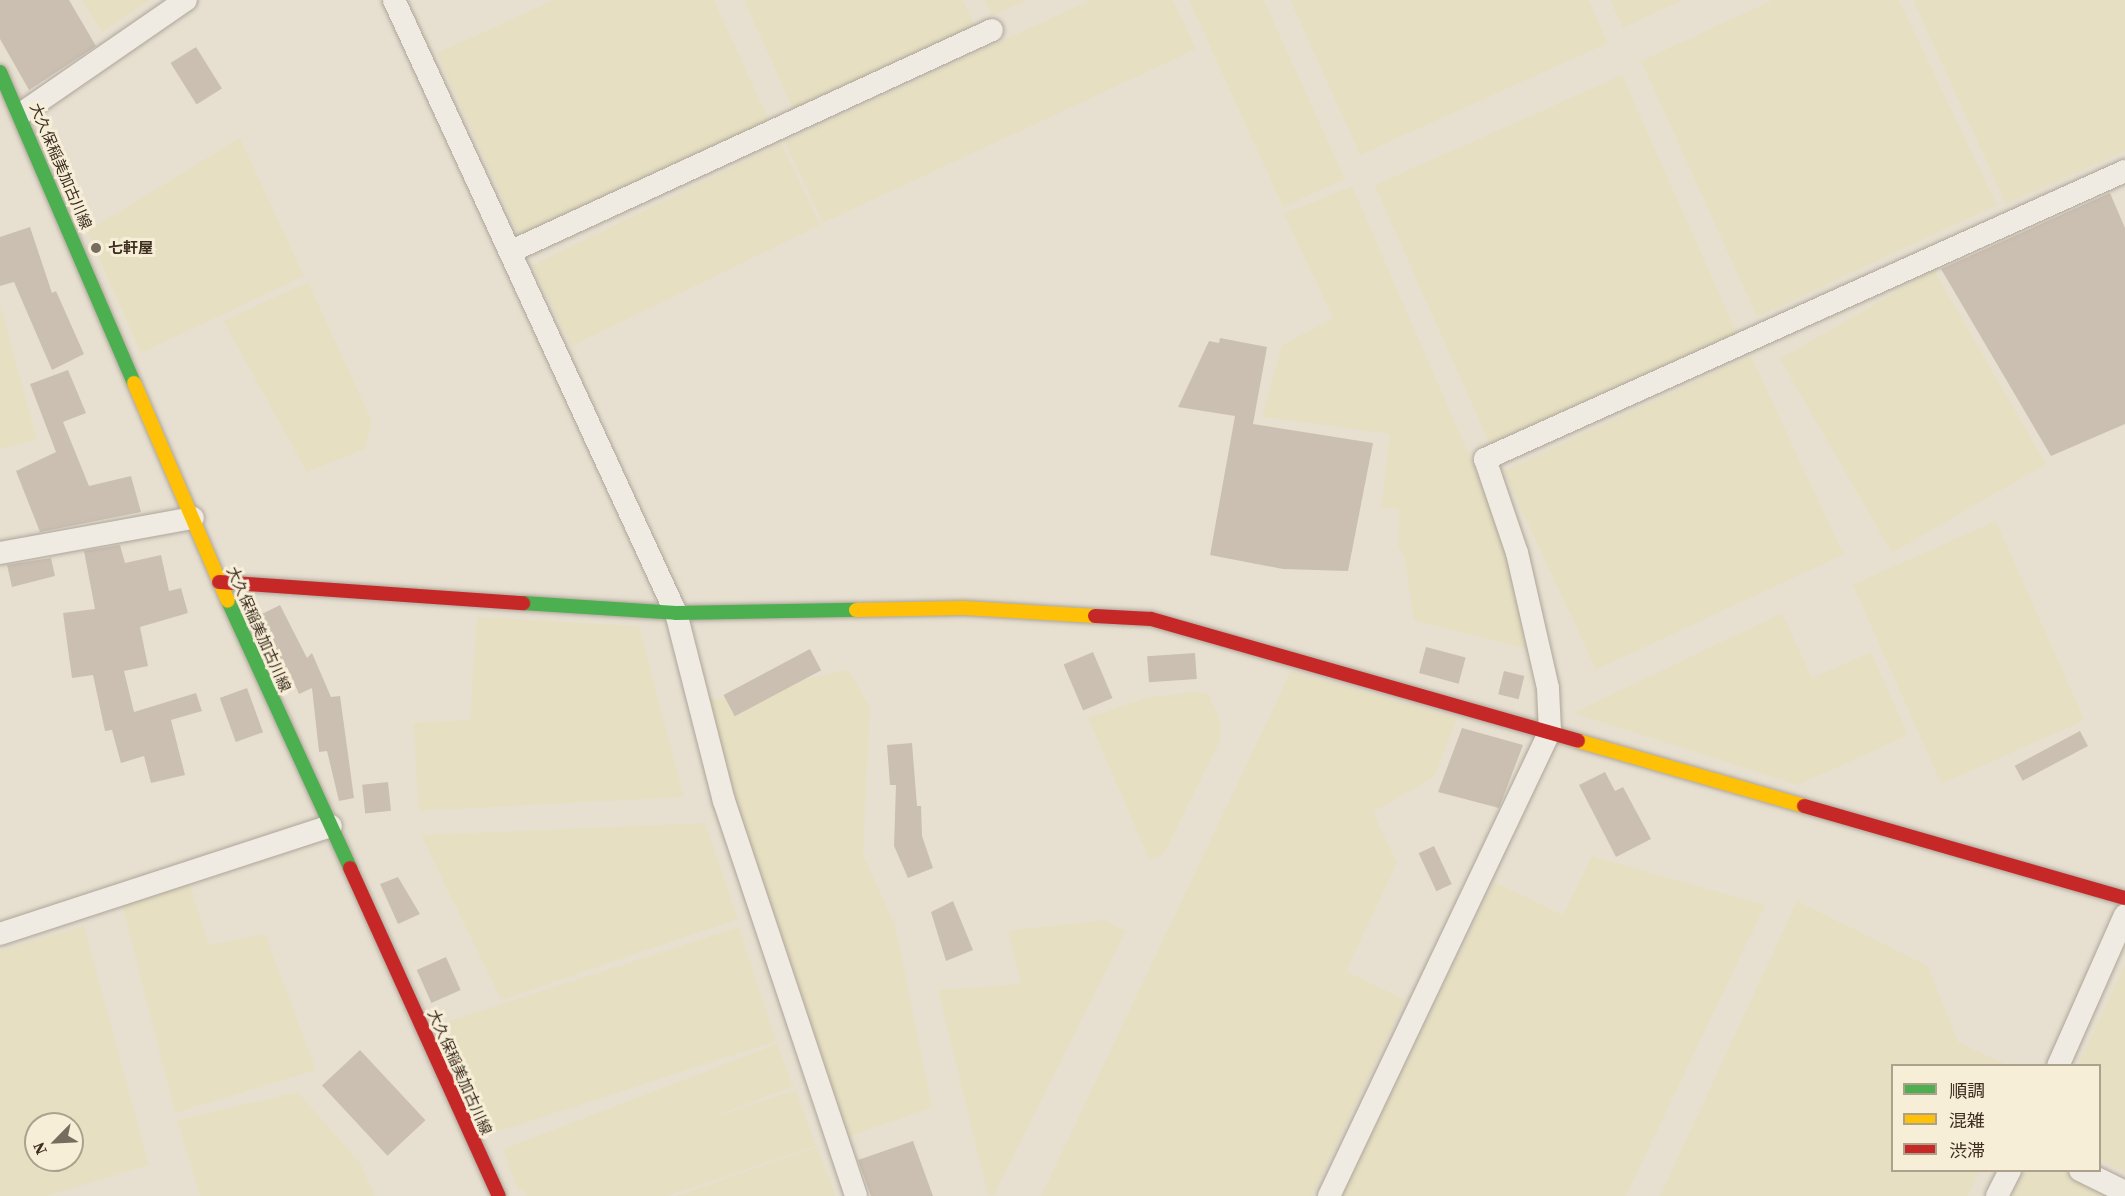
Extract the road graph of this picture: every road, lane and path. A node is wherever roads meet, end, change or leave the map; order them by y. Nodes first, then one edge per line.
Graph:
1 (186, 0) edge
2 (394, 0) edge
3 (992, 30) dead end
4 (0, 72) edge
5 (13, 110) edge
6 (2125, 171) edge
7 (514, 250) junction
8 (193, 518) junction
9 (0, 553) edge
10 (219, 582) junction
11 (676, 613) junction
12 (1550, 731) junction
13 (331, 826) junction
14 (2125, 898) edge
15 (2125, 915) edge
16 (0, 934) edge
17 (2058, 1064) edge
18 (2009, 1172) edge
19 (2084, 1172) edge
20 (2125, 1192) edge
21 (499, 1196) edge
22 (856, 1196) edge
23 (1329, 1196) edge
24 (1998, 1196) edge

1 - 5 street
2 - 7 street
3 - 7 street
4 - 5 street, 大久保稲美加古川線
5 - 8 street, 大久保稲美加古川線
6 - 12 street
7 - 11 street
8 - 9 street
8 - 10 street, 大久保稲美加古川線
10 - 11 street
10 - 13 street, 大久保稲美加古川線
11 - 12 street
11 - 22 street
12 - 14 street
12 - 23 street
13 - 16 street
13 - 21 street, 大久保稲美加古川線
15 - 17 street
18 - 24 street
19 - 20 street

